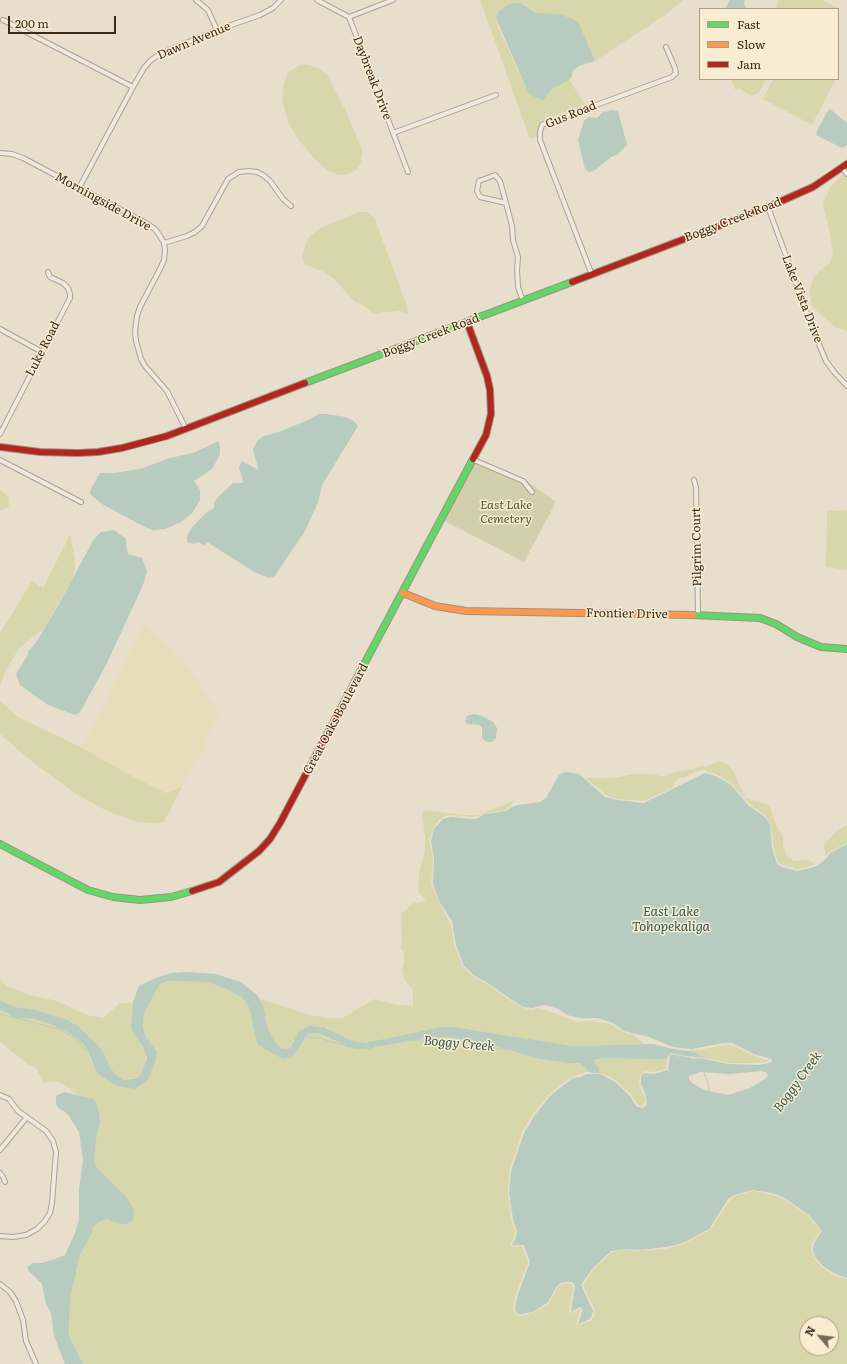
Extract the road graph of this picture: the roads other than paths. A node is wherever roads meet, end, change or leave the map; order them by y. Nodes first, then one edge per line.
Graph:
1 (196, 0) edge
2 (281, 0) edge
3 (318, 0) edge
4 (393, 0) edge
5 (349, 17) junction
6 (3, 20) dead end
7 (217, 30) junction
8 (666, 47) dead end
9 (133, 86) junction
10 (496, 95) dead end
11 (393, 133) junction
12 (0, 153) edge
13 (845, 166) edge
14 (408, 172) dead end
15 (847, 174) edge
16 (79, 188) junction
17 (506, 203) junction
18 (291, 206) dead end
19 (768, 207) junction
20 (164, 243) junction
21 (48, 272) dead end
22 (592, 275) junction
23 (524, 300) junction
24 (467, 322) junction
25 (0, 329) edge
26 (42, 352) junction
27 (847, 386) edge
28 (186, 429) junction
29 (0, 434) edge
30 (0, 447) edge
31 (0, 460) edge
32 (474, 460) junction
33 (694, 480) dead end
34 (532, 492) dead end
35 (81, 502) dead end
36 (403, 593) junction
37 (698, 615) junction
38 (847, 649) edge
39 (0, 844) edge
40 (0, 1095) edge
41 (27, 1117) junction
42 (0, 1150) edge
43 (0, 1173) edge
44 (5, 1182) dead end
45 (0, 1236) edge
46 (0, 1284) edge
47 (36, 1364) edge

1 - 7 street
2 - 7 street, Dawn Avenue
3 - 5 street
4 - 5 street
5 - 11 street, Daybreak Drive
6 - 9 street
7 - 9 street, Dawn Avenue
8 - 22 street, Gus Road
9 - 16 street, Dawn Avenue
10 - 11 street
11 - 14 street, Daybreak Drive
12 - 16 street, Morningside Drive
13 - 15 street
13 - 19 street, Boggy Creek Road
16 - 20 street, Morningside Drive
17 - 17 street
17 - 23 street
18 - 20 street
19 - 22 street, Boggy Creek Road
19 - 27 street, Lake Vista Drive
20 - 28 street
21 - 26 street, Luke Road
22 - 23 street, Boggy Creek Road
23 - 24 street, Boggy Creek Road
24 - 28 street, Boggy Creek Road
24 - 32 street, Great Oaks Boulevard
25 - 26 street
26 - 29 street, Luke Road
28 - 30 street, Boggy Creek Road
31 - 35 street
32 - 34 street
32 - 36 street, Great Oaks Boulevard
33 - 37 street, Pilgrim Court
36 - 37 street, Frontier Drive
36 - 39 street, Great Oaks Boulevard
37 - 38 street, Frontier Drive
40 - 41 street
41 - 42 street
41 - 45 street
43 - 44 street
46 - 47 street

